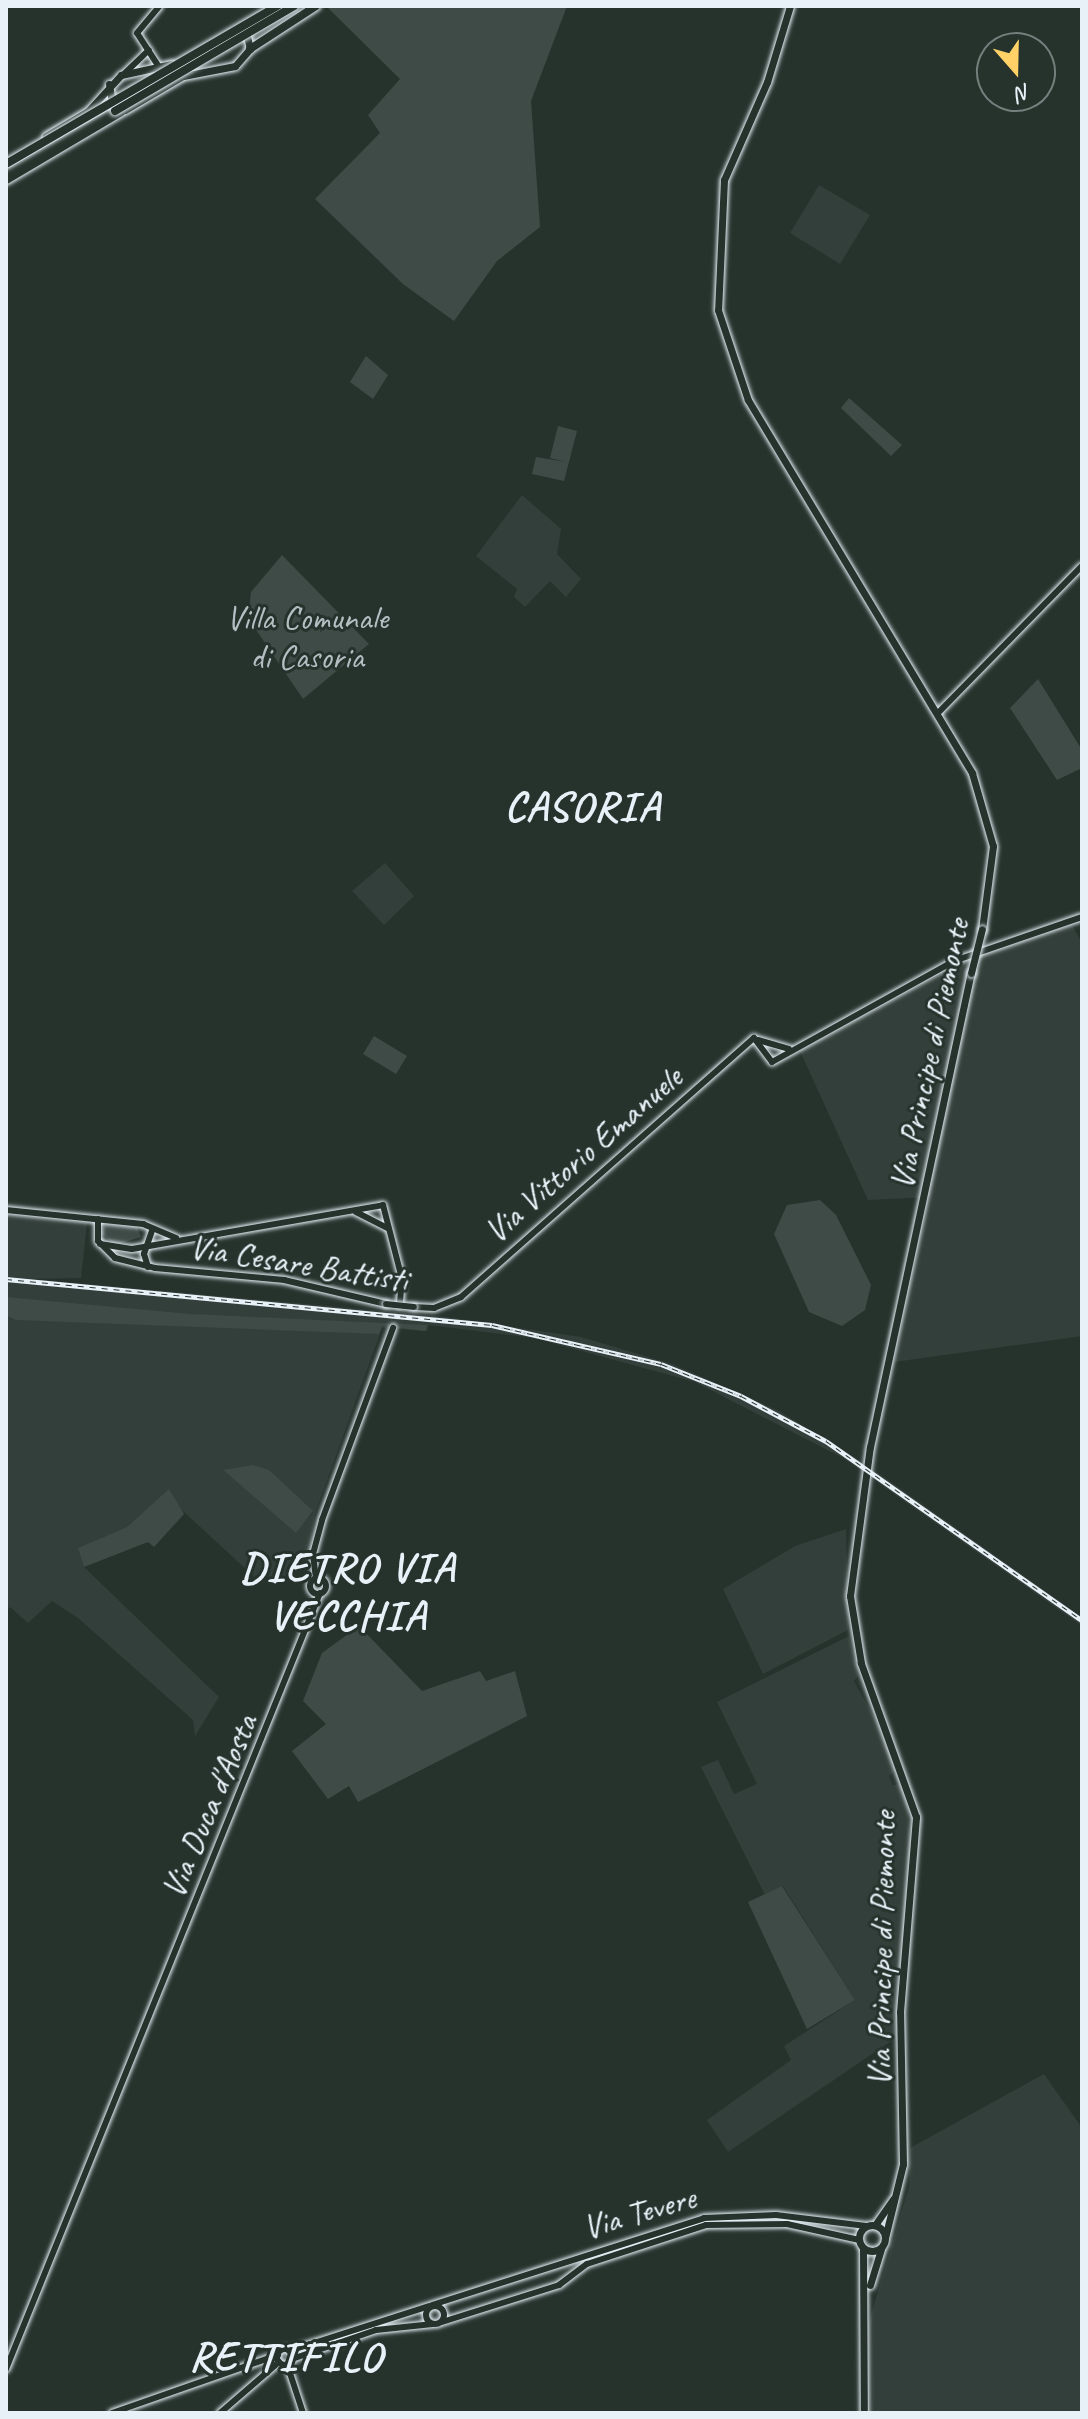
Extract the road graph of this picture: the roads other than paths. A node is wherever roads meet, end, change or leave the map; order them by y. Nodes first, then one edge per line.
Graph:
1 (160, 6) edge
2 (269, 6) edge
3 (278, 6) edge
4 (294, 6) edge
5 (316, 6) edge
6 (790, 6) edge
7 (234, 28) junction
8 (250, 49) junction
9 (149, 50) junction
10 (161, 68) junction
11 (125, 73) junction
12 (109, 84) junction
13 (123, 111) junction
14 (6, 162) edge
15 (6, 177) edge
16 (1082, 566) edge
17 (937, 714) junction
18 (1082, 917) edge
19 (754, 1038) junction
20 (775, 1047) junction
21 (791, 1049) junction
22 (772, 1056) junction
23 (6, 1210) edge
24 (356, 1212) junction
25 (98, 1219) junction
26 (390, 1230) junction
27 (152, 1231) junction
28 (183, 1239) junction
29 (100, 1244) junction
30 (146, 1246) junction
31 (148, 1267) junction
32 (400, 1301) tunnel mouth
33 (442, 1305) joint
34 (393, 1328) tunnel mouth
35 (901, 2178) junction
36 (871, 2226) junction
37 (883, 2242) junction
38 (861, 2244) junction
39 (559, 2262) junction
40 (565, 2282) junction
41 (864, 2298) junction
42 (431, 2306) junction
43 (442, 2322) junction
44 (433, 2324) junction
45 (289, 2351) junction
46 (278, 2358) junction
47 (290, 2361) junction
48 (252, 2363) junction
49 (6, 2369) edge
50 (263, 2372) junction
51 (112, 2413) edge
52 (220, 2413) edge
53 (303, 2413) edge
54 (864, 2413) edge

1 - 9 street
2 - 7 highway
3 - 14 highway, bridge
4 - 15 highway, bridge
5 - 8 highway
6 - 17 main road, Via Principe di Piemonte
7 - 8 main road
7 - 10 main road
8 - 13 main road
9 - 10 street
9 - 11 street
10 - 11 main road
11 - 12 main road
12 - 13 main road
12 - 14 main road
13 - 15 main road
16 - 17 street
17 - 35 main road, Via Principe di Piemonte, bridge
18 - 21 street
19 - 20 street
19 - 22 street
19 - 33 street, Via Vittorio Emanuele
20 - 21 street
20 - 22 street
21 - 22 street
23 - 25 street
24 - 26 street
24 - 26 street
24 - 28 street
25 - 27 street
25 - 29 street
26 - 32 street
27 - 28 street
27 - 30 street
28 - 30 street
29 - 30 street
29 - 31 street, Via Cesare Battisti
30 - 31 street
31 - 33 street, Via Cesare Battisti, bridge
34 - 49 street, Via Duca d'Aosta
35 - 36 main road
35 - 37 main road
36 - 37 main road
36 - 38 main road
36 - 39 street, Via Tevere
37 - 38 main road
37 - 41 main road
38 - 40 street
38 - 41 main road
39 - 40 street
39 - 42 street, Via Tevere
40 - 43 street
41 - 54 main road
42 - 43 street
42 - 44 street
42 - 45 street, Via Tevere
43 - 44 street
44 - 47 street
45 - 46 street, Via Tevere
45 - 47 street
46 - 47 street
46 - 48 street
46 - 50 street
47 - 53 street
48 - 50 street
48 - 51 street
50 - 52 street

